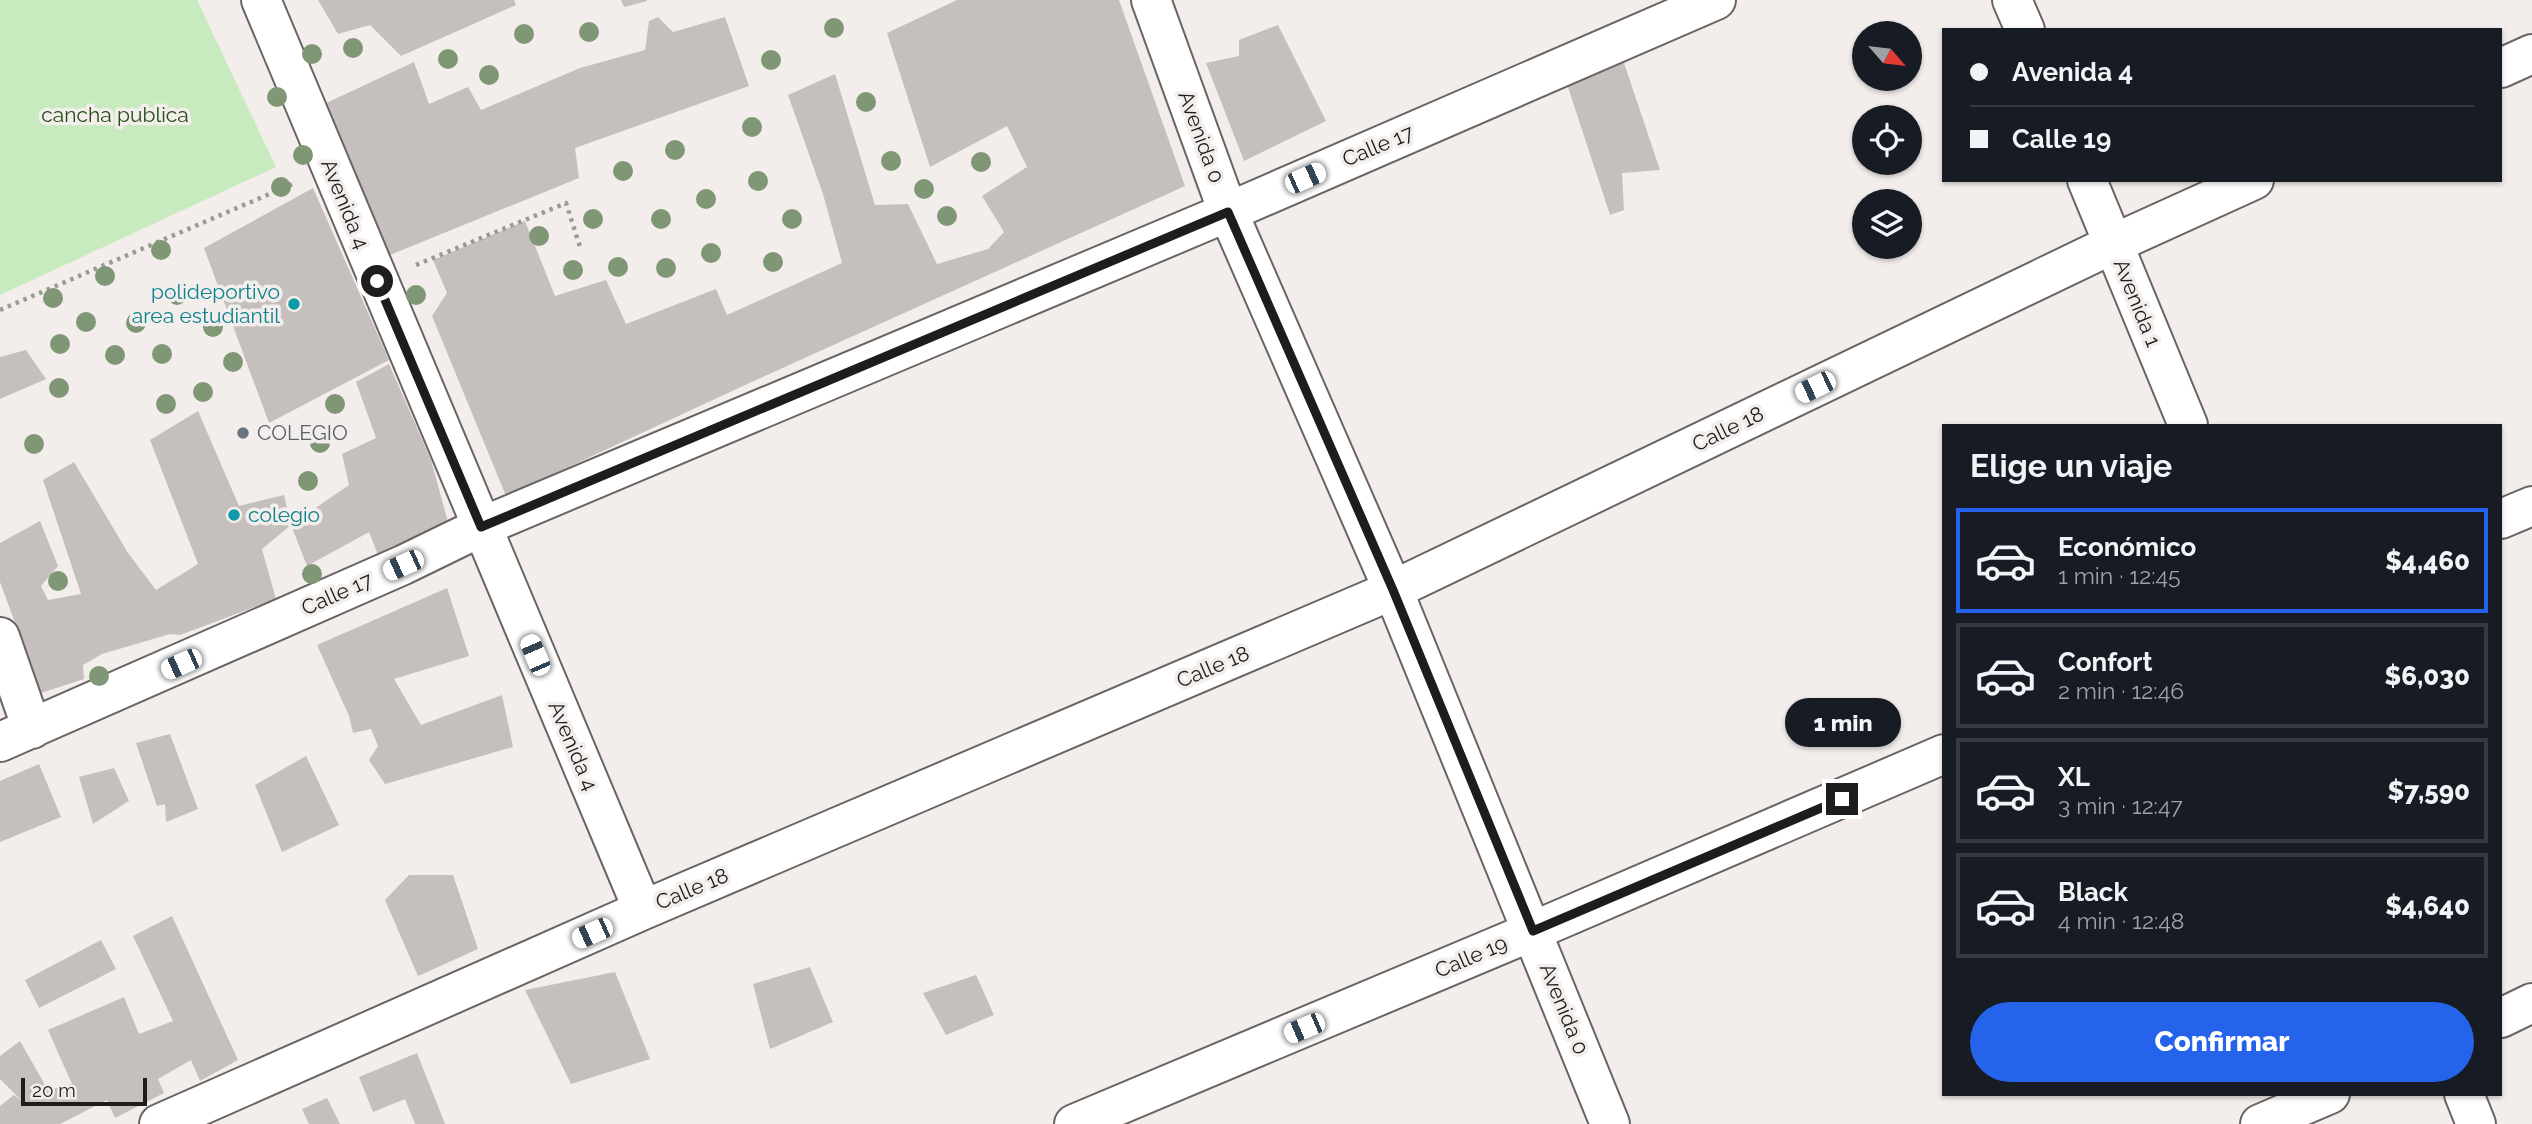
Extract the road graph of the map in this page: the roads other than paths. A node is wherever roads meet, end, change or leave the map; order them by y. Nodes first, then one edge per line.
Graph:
1 (261, 0) edge
2 (1151, 0) edge
3 (1716, 0) edge
4 (2012, 0) edge
5 (2024, 28) edge
6 (2532, 54) edge
7 (2502, 68) edge
8 (2088, 182) edge
9 (2250, 182) edge
10 (1228, 212) junction
11 (2113, 244) junction
12 (2188, 424) edge
13 (2532, 506) edge
14 (2502, 519) edge
15 (481, 527) junction
16 (1393, 590) junction
17 (0, 637) edge
18 (16, 736) edge
19 (1942, 755) edge
20 (643, 910) junction
21 (1533, 931) junction
22 (2532, 1003) edge
23 (2502, 1018) edge
24 (2325, 1096) edge
25 (2465, 1096) edge
26 (159, 1124) edge
27 (1074, 1124) edge
28 (1611, 1124) edge
29 (2260, 1124) edge
30 (2476, 1124) edge

1 - 15 street, Avenida 4
2 - 10 street, Avenida 0
3 - 10 street, Calle 17
4 - 5 street
6 - 7 street
8 - 11 street, Avenida 1
9 - 11 street, Calle 18
10 - 15 street, Calle 17
10 - 16 street, Avenida 0
11 - 12 street, Avenida 1
11 - 16 street, Calle 18
13 - 14 street
15 - 18 street, Calle 17
15 - 20 street, Avenida 4
16 - 20 street, Calle 18
16 - 21 street, Avenida 0
17 - 18 street
19 - 21 street, Calle 19
20 - 26 street, Calle 18
21 - 27 street, Calle 19
21 - 28 street, Avenida 0
22 - 23 street
24 - 29 street
25 - 30 street

